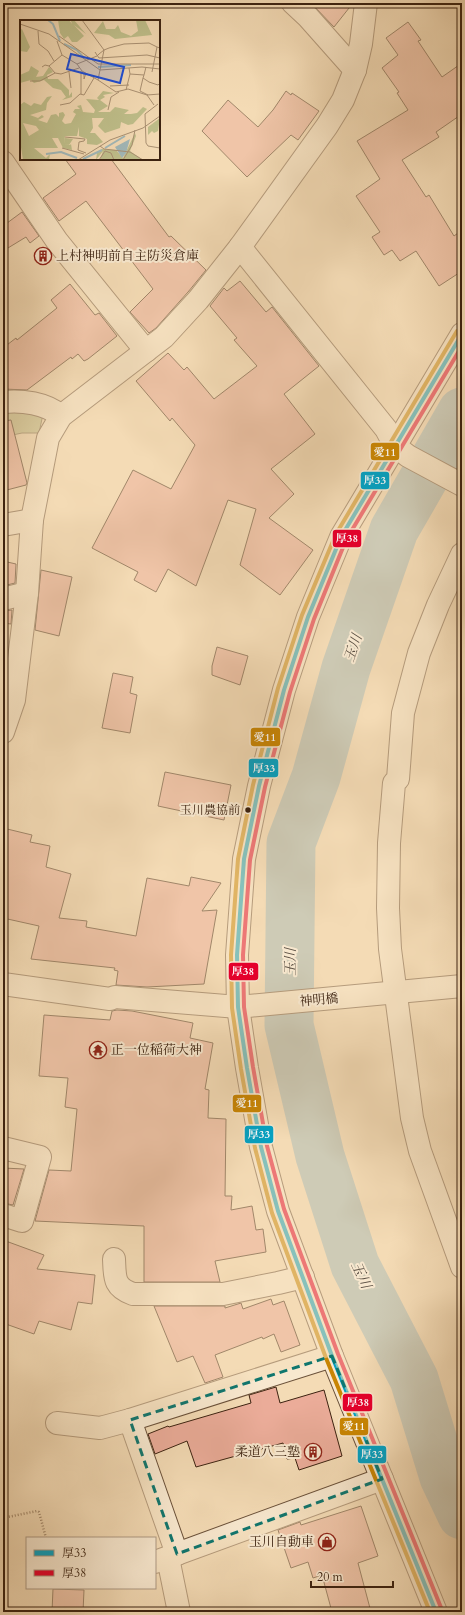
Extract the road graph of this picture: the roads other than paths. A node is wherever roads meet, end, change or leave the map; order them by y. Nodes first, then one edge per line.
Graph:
1 (292, 3) edge
2 (366, 3) edge
3 (355, 70) junction
4 (3, 162) edge
5 (240, 247) junction
6 (462, 334) edge
7 (146, 350) junction
8 (3, 402) edge
9 (61, 416) junction
10 (401, 451) junction
11 (462, 485) edge
12 (32, 520) junction
13 (3, 525) edge
14 (462, 554) edge
15 (27, 593) junction
16 (3, 599) edge
17 (3, 732) edge
18 (3, 984) edge
19 (462, 986) edge
20 (390, 993) junction
21 (246, 1007) junction
22 (3, 1148) edge
23 (3, 1215) edge
24 (114, 1258) dead end
25 (462, 1267) edge
26 (303, 1276) junction
27 (332, 1356) junction
28 (130, 1420) junction
29 (57, 1422) dead end
30 (382, 1479) junction
31 (167, 1558) edge
32 (179, 1612) edge
33 (436, 1612) edge

1 - 3 street
2 - 3 street
3 - 5 street
4 - 7 street
5 - 7 street
5 - 10 street
6 - 10 street
7 - 9 street
8 - 9 street
9 - 12 street
10 - 11 street
10 - 21 street
12 - 13 street
12 - 15 street
14 - 20 street
15 - 16 street
15 - 17 street
18 - 21 street, 神明橋
19 - 20 street, 神明橋
20 - 21 street, 神明橋
20 - 25 street
21 - 26 street
22 - 23 street
24 - 26 street
26 - 27 street
27 - 28 street
27 - 30 street
28 - 29 street
28 - 31 street
30 - 31 street
30 - 33 street
31 - 32 street

